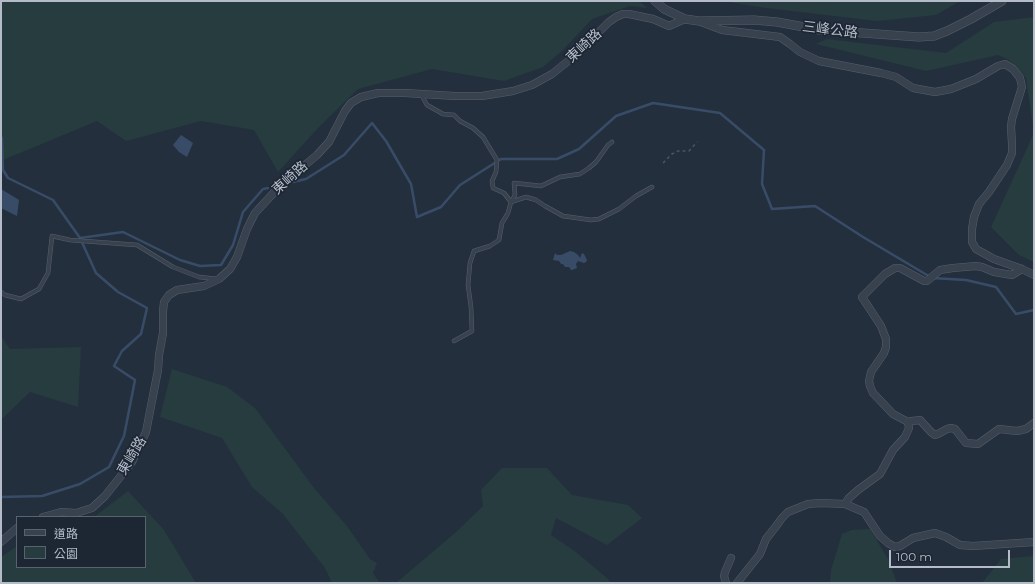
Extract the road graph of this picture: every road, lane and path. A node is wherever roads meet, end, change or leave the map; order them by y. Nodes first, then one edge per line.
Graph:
1 (655, 1) edge
2 (1002, 1) edge
3 (685, 19) junction
4 (699, 21) junction
5 (421, 94) junction
6 (612, 142) dead end
7 (697, 142) dead end
8 (663, 163) dead end
9 (652, 187) dead end
10 (511, 202) junction
11 (1022, 269) junction
12 (1034, 275) edge
13 (219, 279) junction
14 (1, 292) edge
15 (454, 341) dead end
16 (908, 422) junction
17 (1034, 423) edge
18 (845, 504) junction
19 (47, 516) edge
20 (16, 529) edge
21 (1, 542) edge
22 (1034, 542) edge
23 (731, 558) dead end
24 (726, 583) edge
25 (737, 583) edge

1 - 3 street, 三峰公路
2 - 4 street, 三峰公路
3 - 4 street, 三峰公路
3 - 5 street, 東崎路
4 - 11 street
5 - 10 lane
5 - 13 street, 東崎路
6 - 10 lane
7 - 8 path
9 - 10 lane
10 - 15 lane
11 - 12 street
11 - 16 street
13 - 14 lane
13 - 19 street, 東崎路
16 - 17 street
16 - 18 street
18 - 22 street
18 - 25 street
20 - 21 street
23 - 24 street

